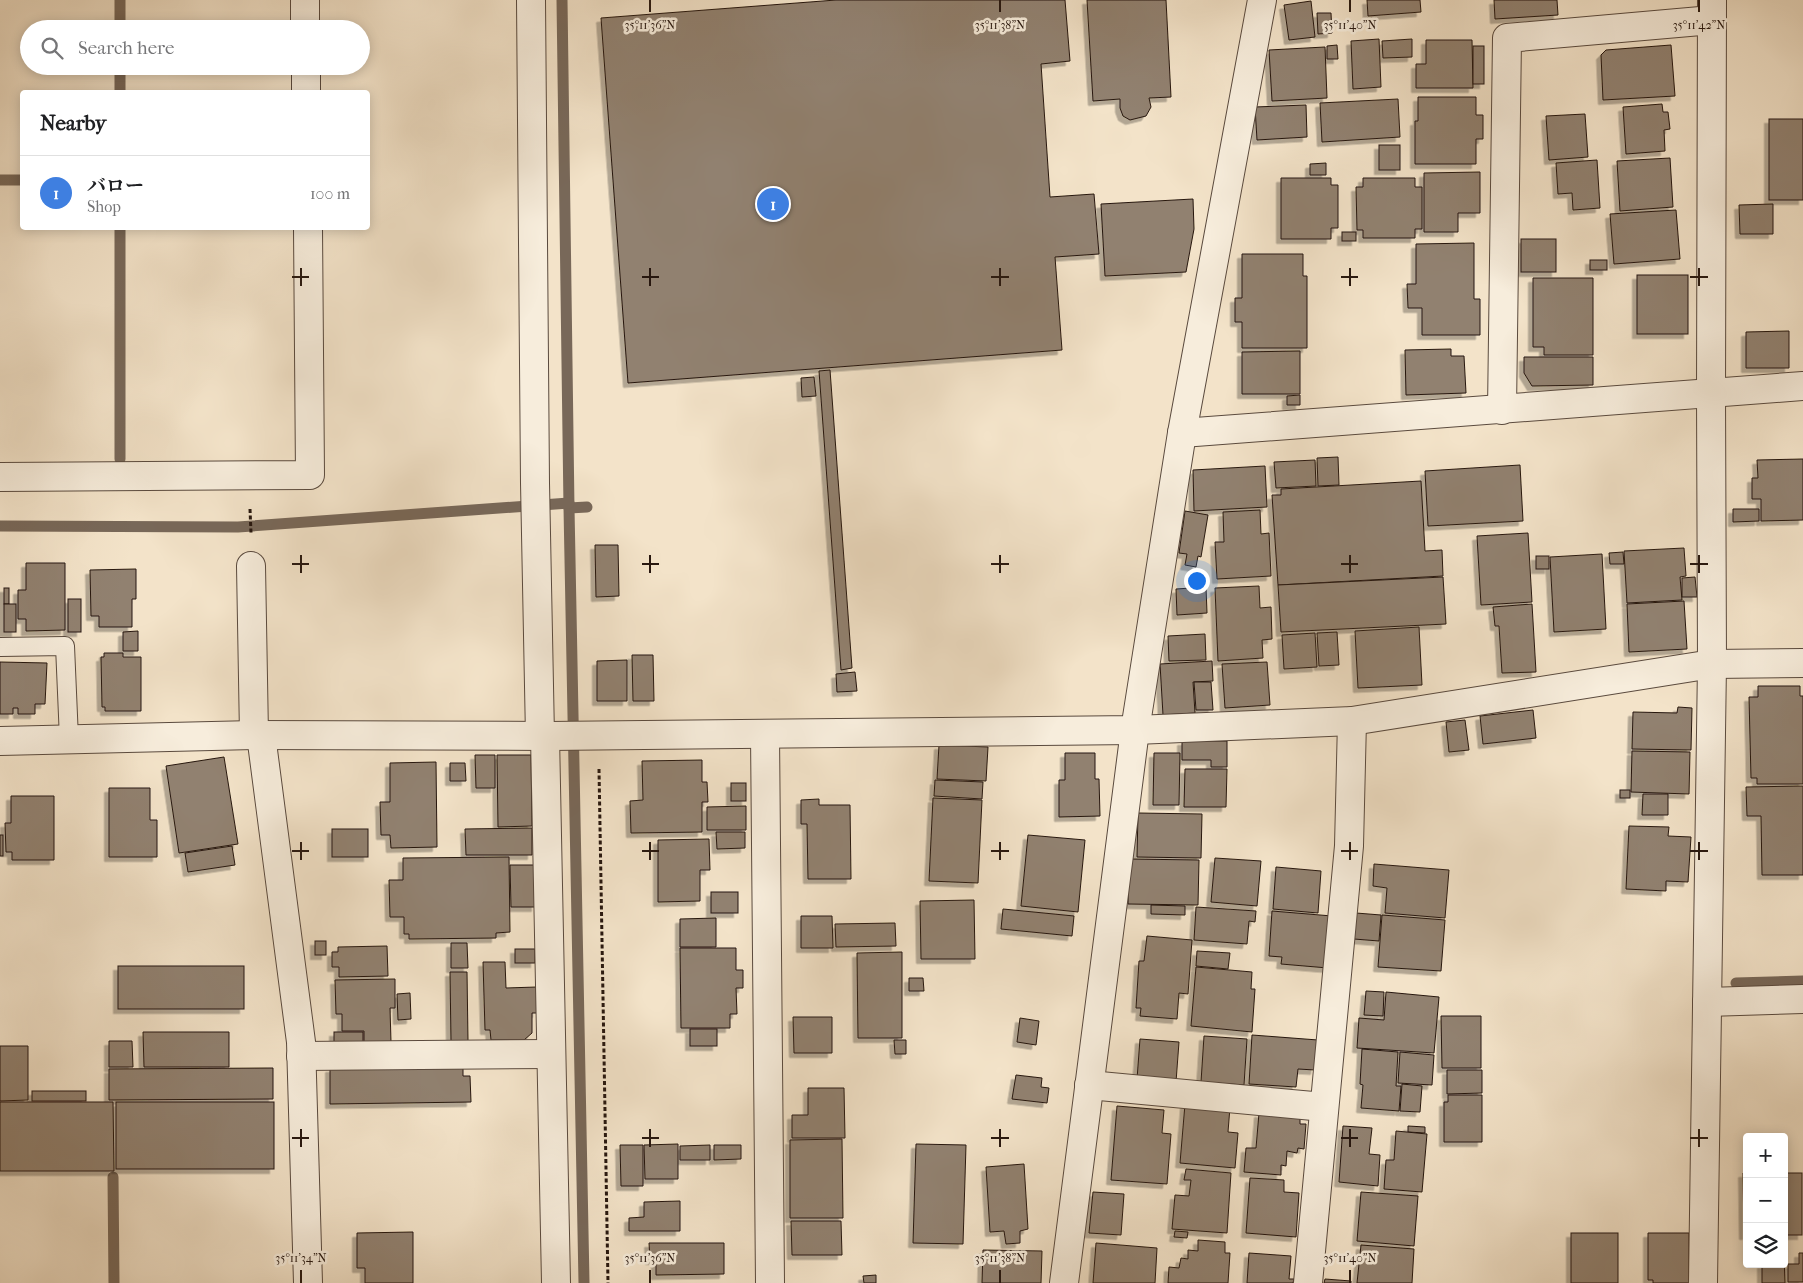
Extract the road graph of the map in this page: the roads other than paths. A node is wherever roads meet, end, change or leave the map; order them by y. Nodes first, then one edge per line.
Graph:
1 (305, 0) edge
2 (531, 0) edge
3 (1262, 0) edge
4 (1712, 10) edge
5 (305, 20) edge
6 (306, 75) edge
7 (306, 90) edge
8 (308, 230) edge
9 (1803, 386) edge
10 (1711, 394) junction
11 (1502, 410) junction
12 (1182, 434) junction
13 (0, 477) edge
14 (251, 566) dead end
15 (0, 646) edge
16 (1803, 663) edge
17 (1712, 664) junction
18 (1352, 721) junction
19 (1135, 730) junction
20 (765, 734) junction
21 (258, 735) junction
22 (545, 736) junction
23 (69, 739) junction
24 (0, 741) edge
25 (1803, 999) edge
26 (1707, 1002) junction
27 (551, 1054) junction
28 (302, 1056) junction
29 (1089, 1085) junction
30 (1324, 1107) junction
31 (308, 1283) edge
32 (556, 1283) edge
33 (770, 1283) edge
34 (1064, 1283) edge
35 (1308, 1283) edge
36 (1704, 1283) edge

1 - 5 street
2 - 22 street
3 - 12 street
4 - 10 street
4 - 11 street
6 - 7 street
8 - 13 street
9 - 10 street
10 - 11 street
10 - 17 street
11 - 12 street
12 - 19 street
14 - 21 street
15 - 23 lane
16 - 17 street
17 - 18 street
17 - 26 street
18 - 19 street
18 - 30 street
19 - 20 street
19 - 29 street
20 - 22 street
20 - 33 street
21 - 22 street
21 - 23 street
21 - 28 street
22 - 27 street
23 - 24 street
25 - 26 street
26 - 36 street
27 - 28 street
27 - 32 street
28 - 31 street
29 - 30 street
29 - 34 street
30 - 35 street

